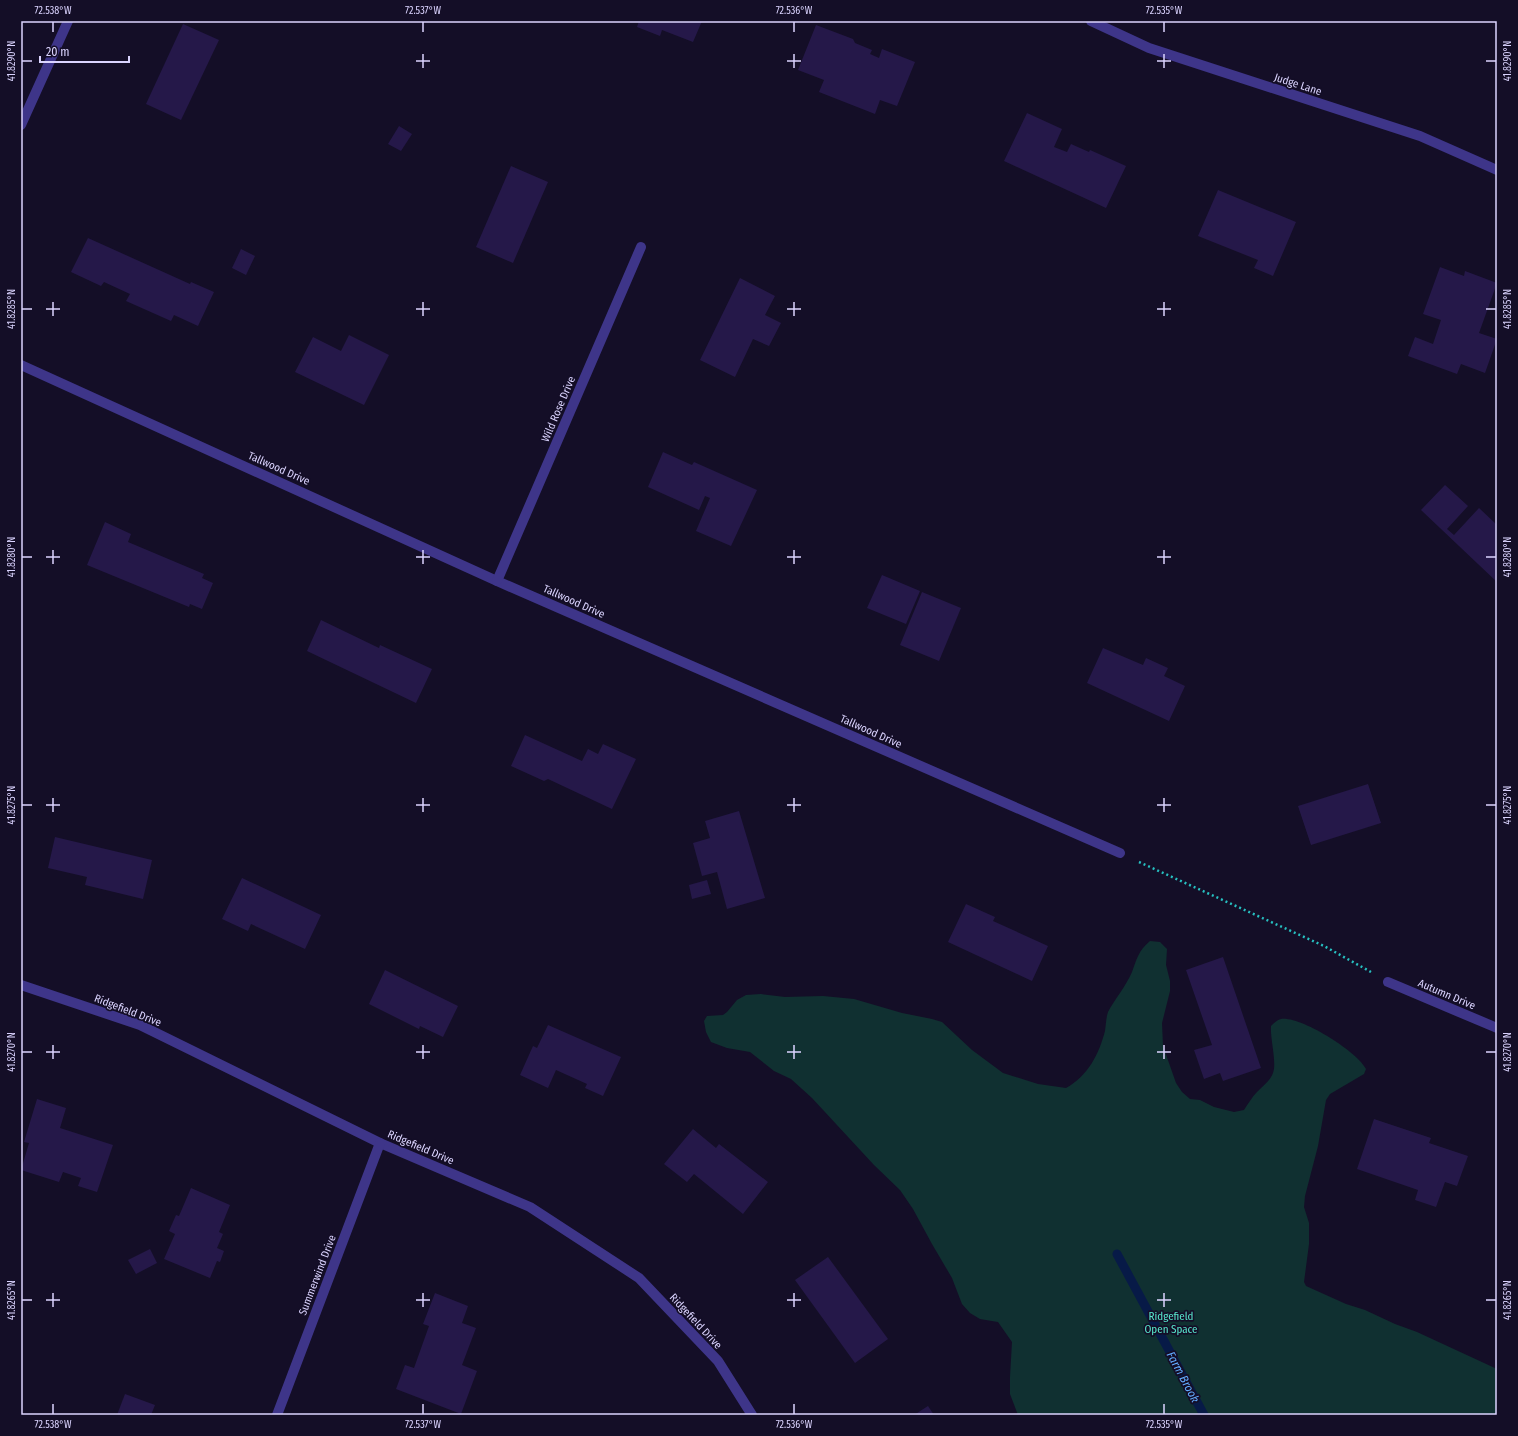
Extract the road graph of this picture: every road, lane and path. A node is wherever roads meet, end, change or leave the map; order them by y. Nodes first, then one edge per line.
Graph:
1 (68, 21) edge
2 (1091, 21) edge
3 (21, 125) edge
4 (1497, 170) edge
5 (641, 247) dead end
6 (21, 365) edge
7 (497, 581) junction
8 (1120, 853) joint
9 (1388, 982) joint
10 (21, 985) edge
11 (1497, 1028) edge
12 (380, 1143) junction
13 (277, 1415) edge
14 (752, 1415) edge

1 - 3 street
2 - 4 street, Judge Lane
5 - 7 street, Wild Rose Drive
6 - 7 street, Tallwood Drive
7 - 8 street, Tallwood Drive
8 - 9 path
9 - 11 street, Autumn Drive
10 - 12 street, Ridgefield Drive
12 - 13 street, Summerwind Drive
12 - 14 street, Ridgefield Drive

